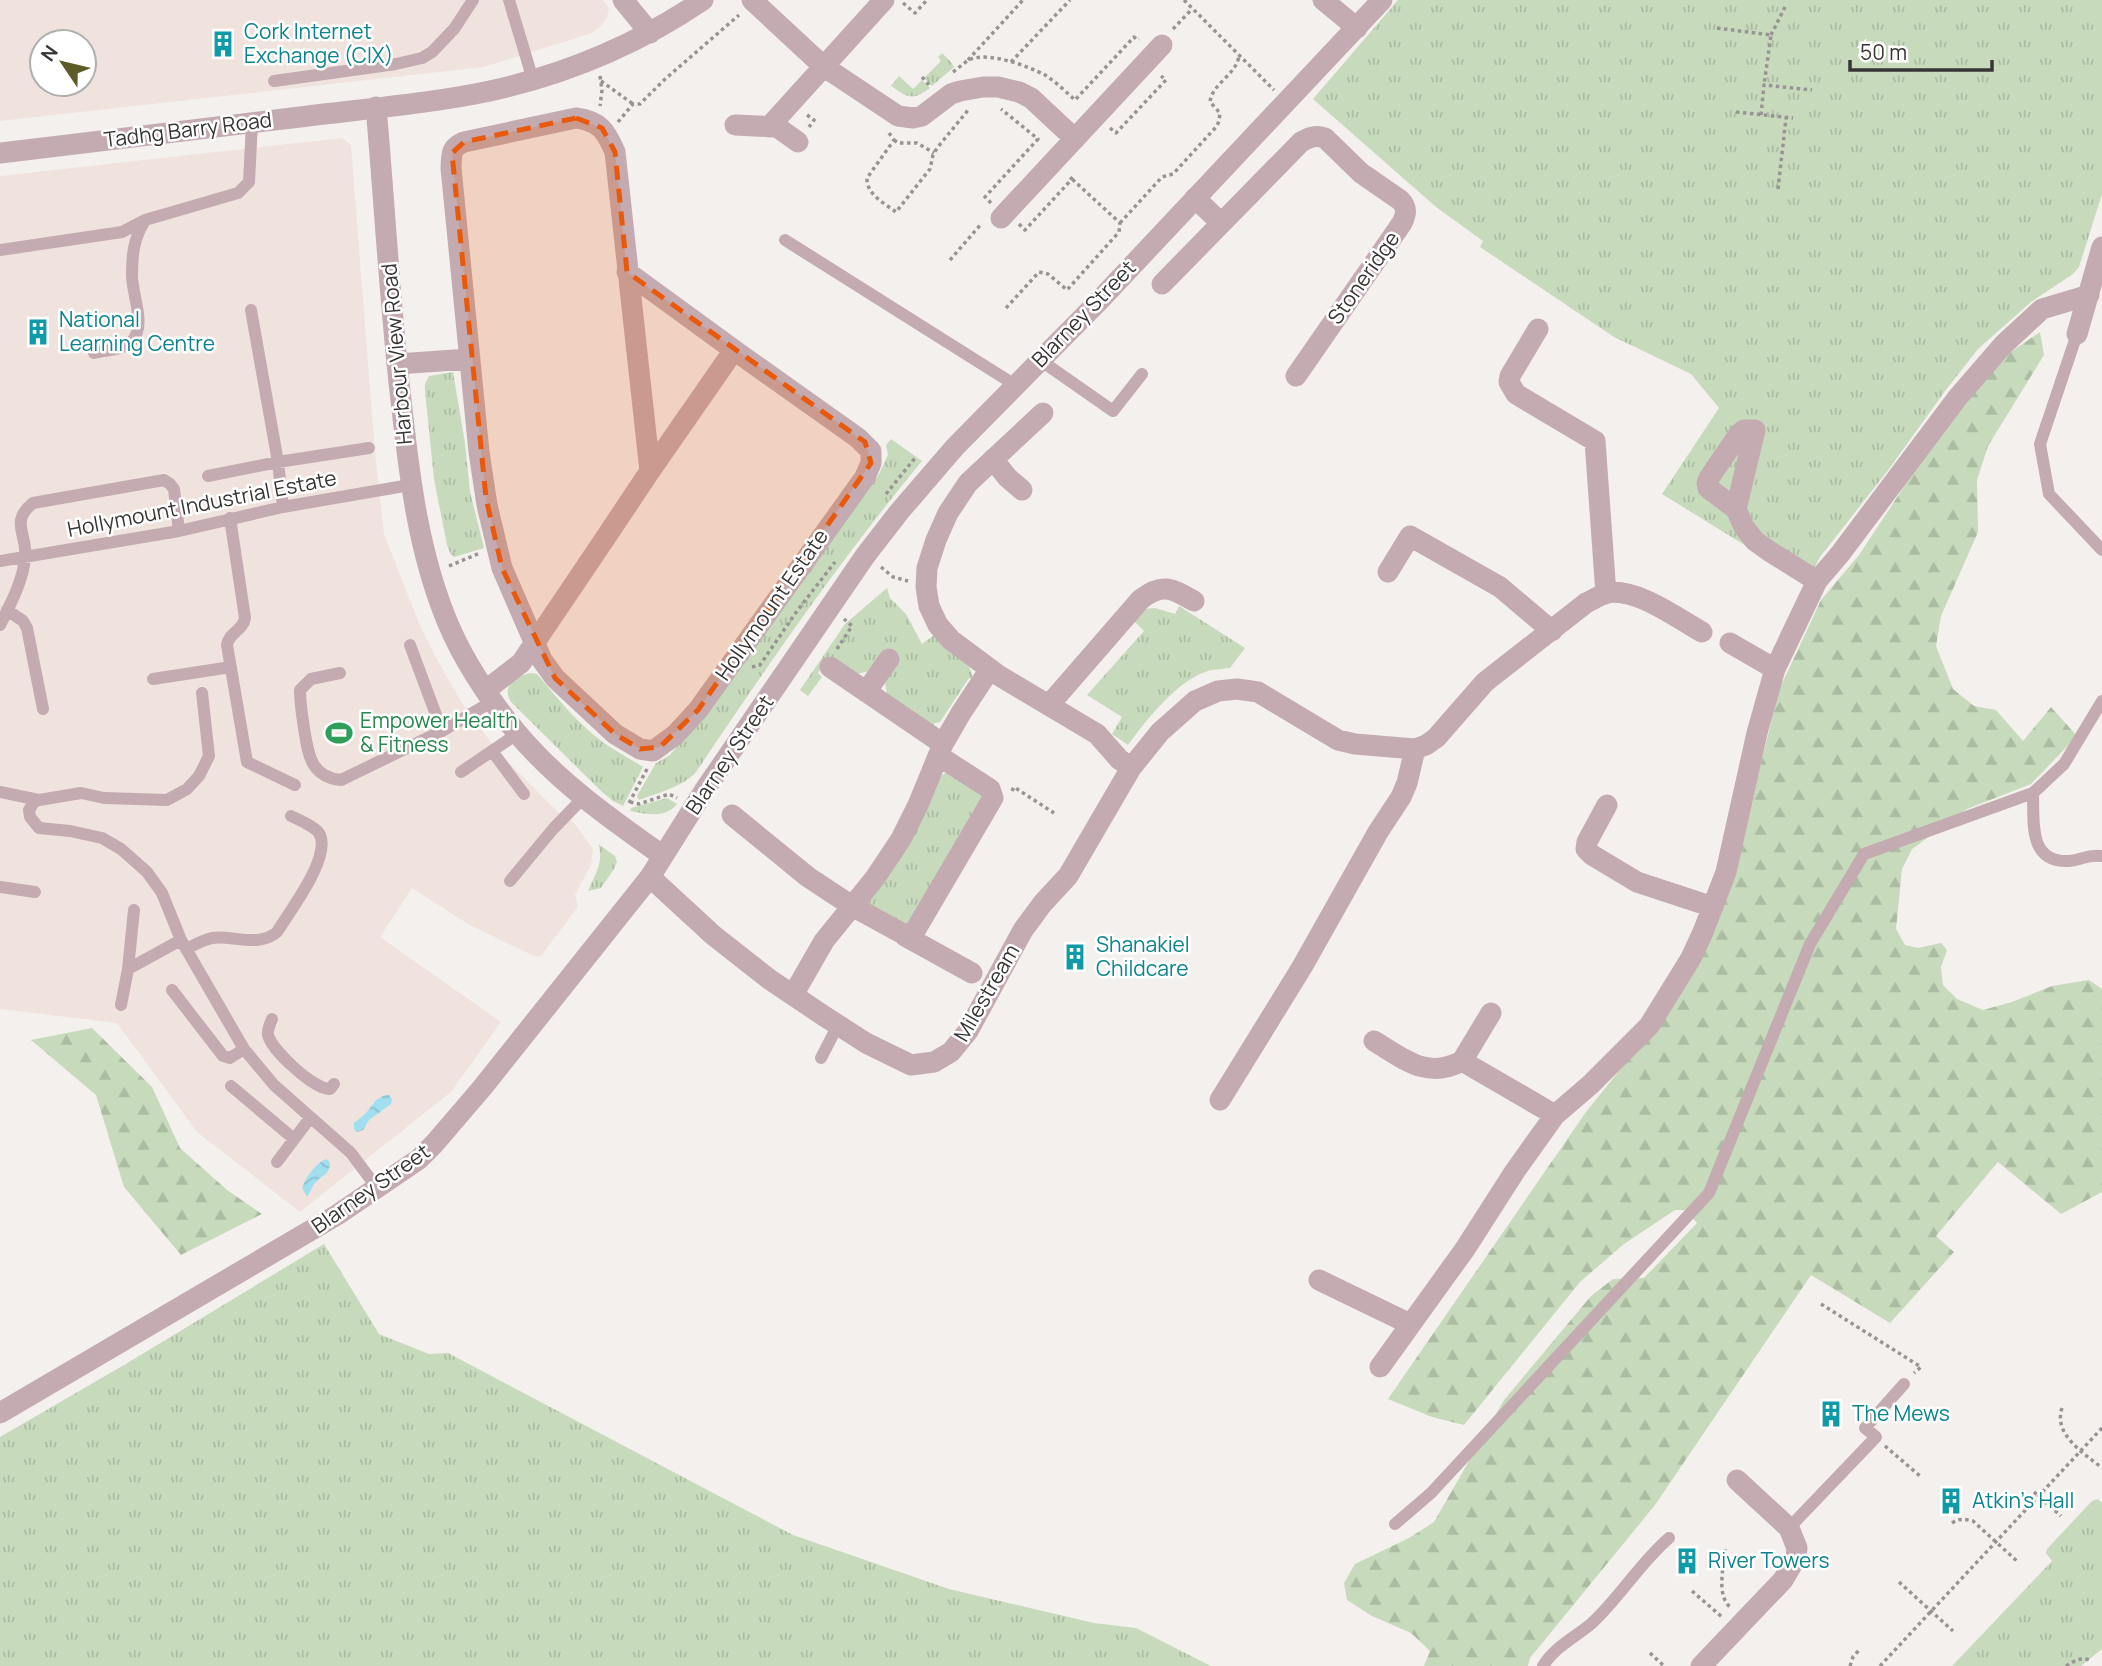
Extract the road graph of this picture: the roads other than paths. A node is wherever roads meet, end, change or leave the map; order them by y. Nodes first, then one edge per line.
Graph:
1 (473, 0) edge
2 (509, 0) edge
3 (623, 0) edge
4 (703, 0) edge
5 (884, 0) edge
6 (1323, 0) edge
7 (1382, 0) edge
8 (745, 7) edge
9 (1357, 28) junction
10 (650, 33) junction
11 (1165, 40) road end
12 (823, 66) junction
13 (533, 80) junction
14 (274, 81) dead end
15 (376, 107) junction
16 (253, 122) junction
17 (735, 125) dead end
18 (769, 127) junction
19 (1075, 139) junction
20 (798, 142) dead end
21 (0, 153) edge
22 (1195, 198) junction
23 (993, 214) road end
24 (145, 220) junction
25 (1222, 223) junction
26 (785, 240) dead end
27 (2102, 247) edge
28 (0, 250) edge
29 (627, 272) junction
30 (1162, 284) dead end
31 (2089, 295) junction
32 (251, 310) dead end
33 (1538, 329) dead end
34 (2077, 334) joint
35 (734, 350) junction
36 (94, 353) dead end
37 (469, 359) junction
38 (1040, 360) junction
39 (397, 364) junction
40 (1142, 373) dead end
41 (1296, 376) dead end
42 (1015, 385) junction
43 (1043, 413) dead end
44 (369, 448) dead end
45 (993, 459) junction
46 (278, 462) junction
47 (650, 471) junction
48 (208, 476) dead end
49 (410, 485) junction
50 (1022, 490) dead end
51 (283, 507) junction
52 (1737, 509) dead end
53 (230, 518) junction
54 (179, 531) junction
55 (2102, 550) edge
56 (26, 557) junction
57 (0, 561) edge
58 (1388, 572) dead end
59 (1817, 581) junction
60 (1605, 593) junction
61 (1194, 601) dead end
62 (7, 610) junction
63 (0, 625) edge
64 (1552, 631) junction
65 (1702, 632) dead end
66 (535, 641) junction
67 (1730, 643) dead end
68 (410, 645) dead end
69 (889, 659) dead end
70 (831, 662) road end
71 (230, 667) junction
72 (990, 669) junction
73 (1775, 669) junction
74 (340, 673) dead end
75 (153, 679) dead end
76 (866, 692) junction
77 (202, 693) dead end
78 (489, 695) junction
79 (2102, 701) edge
80 (1049, 705) junction
81 (43, 709) dead end
82 (442, 731) junction
83 (517, 734) junction
84 (1415, 748) junction
85 (941, 750) junction
86 (492, 751) junction
87 (1131, 768) junction
88 (461, 772) dead end
89 (295, 785) dead end
90 (0, 792) edge
91 (2033, 793) junction
92 (524, 794) dead end
93 (584, 797) junction
94 (38, 800) junction
95 (1607, 805) dead end
96 (732, 815) dead end
97 (291, 816) dead end
98 (663, 856) junction
99 (2102, 856) edge
100 (650, 877) junction
101 (510, 881) dead end
102 (0, 887) edge
103 (35, 892) dead end
104 (852, 906) junction
105 (1713, 908) junction
106 (134, 910) dead end
107 (905, 936) junction
108 (184, 944) junction
109 (128, 969) junction
110 (972, 973) dead end
111 (173, 990) dead end
112 (793, 996) junction
113 (121, 1005) dead end
114 (1492, 1013) dead end
115 (272, 1019) dead end
116 (838, 1025) junction
117 (1374, 1041) dead end
118 (244, 1049) junction
119 (821, 1058) dead end
120 (1462, 1061) junction
121 (289, 1064) junction
122 (274, 1084) junction
123 (334, 1084) dead end
124 (231, 1086) dead end
125 (1220, 1100) dead end
126 (1555, 1115) junction
127 (310, 1118) junction
128 (294, 1139) junction
129 (277, 1162) dead end
130 (377, 1188) junction
131 (1319, 1280) dead end
132 (1410, 1324) junction
133 (1380, 1367) dead end
134 (1904, 1384) road end
135 (0, 1413) edge
136 (1737, 1480) dead end
137 (1395, 1524) dead end
138 (1789, 1528) junction
139 (1669, 1538) dead end
140 (1711, 1665) edge
141 (1543, 1666) edge

1 - 14 lane
2 - 13 lane
3 - 10 street
4 - 10 street
5 - 12 street
6 - 9 street
7 - 9 street, Blarney Street
8 - 12 street
9 - 22 street, Blarney Street
10 - 13 street
11 - 19 street
12 - 18 street
12 - 19 street
13 - 15 street
15 - 16 street, Tadhg Barry Road
15 - 39 street, Harbour View Road
16 - 21 street, Tadhg Barry Road
16 - 24 lane
17 - 18 street
18 - 20 street
19 - 23 street
22 - 25 street
22 - 38 street, Blarney Street
24 - 28 lane
24 - 36 lane
25 - 30 street, Stoneridge
25 - 41 street, Stoneridge
26 - 42 lane
27 - 31 street
29 - 35 street, Hollymount Estate
29 - 37 street
29 - 47 street
31 - 34 street
31 - 59 street
32 - 46 lane
33 - 60 street
34 - 55 lane
35 - 47 street
35 - 66 street, Hollymount Estate
37 - 39 street
37 - 66 street
38 - 40 lane
38 - 42 street, Blarney Street
39 - 49 street, Harbour View Road
42 - 98 street, Blarney Street
43 - 45 street
44 - 46 lane
45 - 50 street
45 - 72 street
46 - 48 lane
46 - 51 lane
47 - 66 street
49 - 51 lane, Hollymount Industrial Estate
49 - 78 street, Harbour View Road
51 - 53 lane, Hollymount Industrial Estate
52 - 59 street
53 - 54 lane, Hollymount Industrial Estate
53 - 71 lane
54 - 56 lane, Hollymount Industrial Estate
54 - 56 lane
56 - 57 lane, Hollymount Industrial Estate
56 - 62 lane
58 - 64 street
59 - 73 street
60 - 64 street
60 - 65 street
61 - 80 street
62 - 63 lane
62 - 81 lane
64 - 84 street
66 - 78 street
67 - 73 street
68 - 82 lane
69 - 76 street
70 - 76 street
71 - 75 lane
71 - 89 lane
72 - 80 street
72 - 85 street
73 - 105 street
74 - 82 lane
76 - 85 street
77 - 94 lane
78 - 82 lane
78 - 83 street, Harbour View Road
79 - 91 lane
80 - 87 street
83 - 86 lane
83 - 93 street, Harbour View Road
84 - 87 street, Milestream
84 - 125 street
85 - 104 street
85 - 107 street
86 - 88 lane
86 - 92 lane
87 - 116 street, Milestream
90 - 94 lane
91 - 99 lane
91 - 137 lane
93 - 98 street, Harbour View Road
93 - 101 lane
94 - 108 lane
95 - 105 street
96 - 104 street
97 - 108 lane
98 - 100 street, Blarney Street
100 - 112 street, Milestream
100 - 130 street, Blarney Street
102 - 103 lane
104 - 107 street
104 - 112 street
105 - 126 street
106 - 109 lane
107 - 110 street
108 - 109 lane
108 - 118 lane
109 - 113 lane
111 - 118 lane
112 - 116 street, Milestream
114 - 120 street
115 - 121 lane
116 - 119 lane
117 - 120 street
118 - 122 lane
120 - 126 street
121 - 122 lane
121 - 123 lane
122 - 127 lane
124 - 128 lane
126 - 132 street
127 - 128 lane
127 - 130 lane
128 - 129 lane
130 - 135 street, Blarney Street
131 - 132 street
132 - 133 street
134 - 138 lane
136 - 138 street
138 - 140 street
139 - 141 lane

